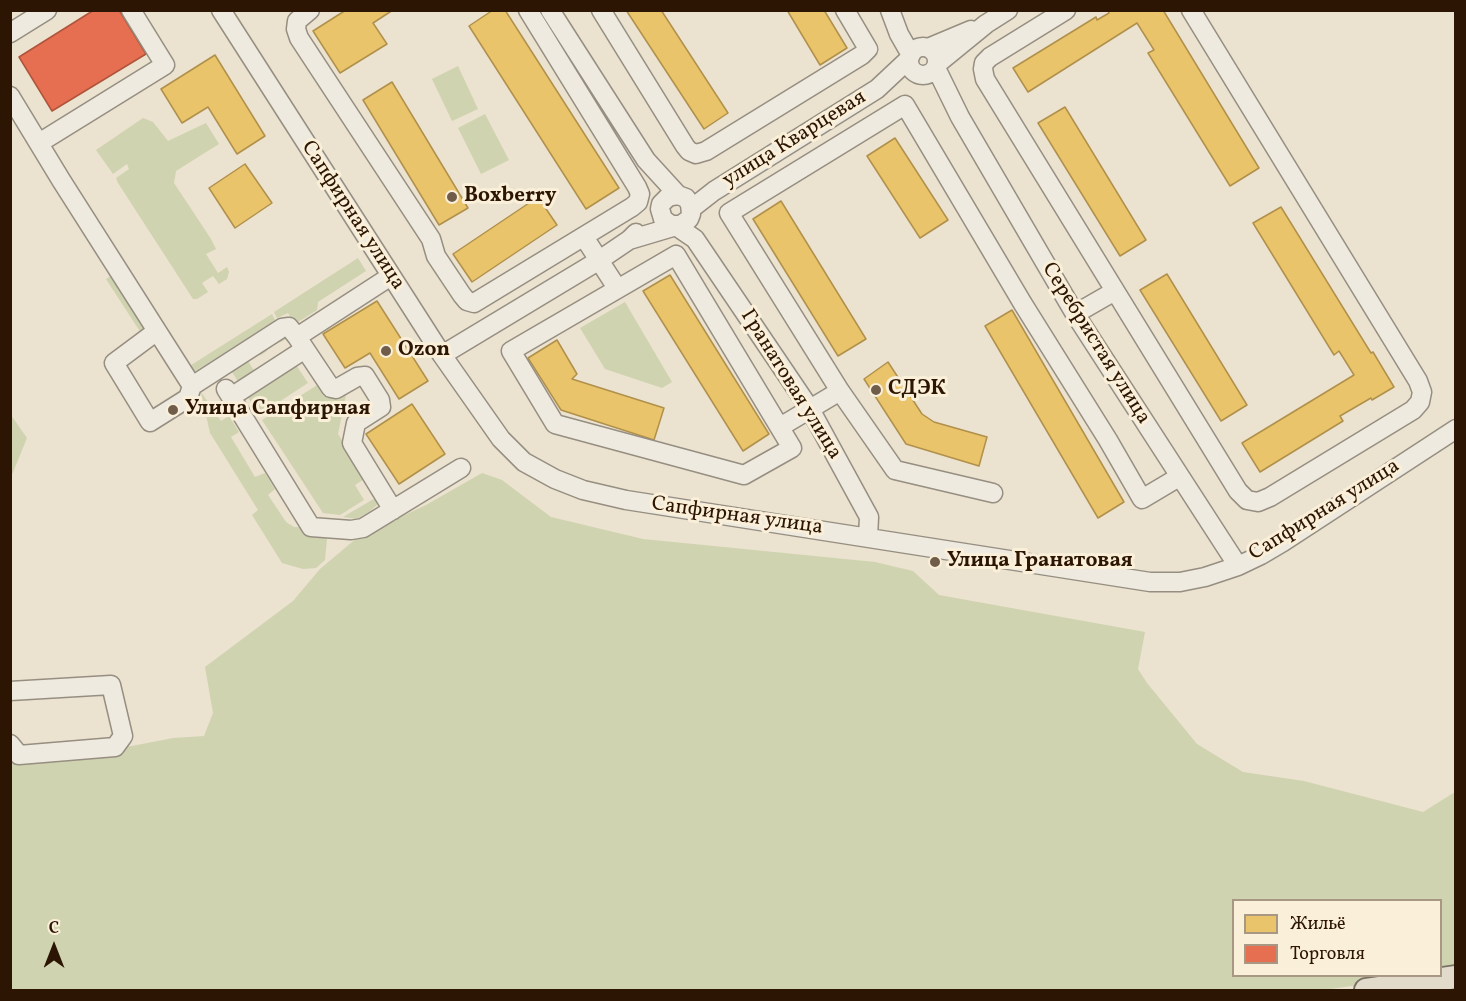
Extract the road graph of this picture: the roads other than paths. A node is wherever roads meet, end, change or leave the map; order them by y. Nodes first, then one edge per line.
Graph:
1 (47, 10) edge
2 (132, 10) edge
3 (310, 10) edge
4 (528, 10) edge
5 (550, 10) edge
6 (601, 10) edge
7 (845, 10) edge
8 (892, 10) edge
9 (1008, 10) edge
10 (1066, 10) edge
11 (1191, 10) edge
12 (226, 12) edge
13 (10, 33) edge
14 (923, 61) junction
15 (10, 96) edge
16 (39, 143) junction
17 (646, 160) junction
18 (686, 204) junction
19 (661, 207) junction
20 (676, 226) junction
21 (584, 237) junction
22 (694, 238) junction
23 (629, 240) junction
24 (598, 261) junction
25 (391, 276) junction
26 (617, 288) junction
27 (1115, 291) junction
28 (1075, 314) junction
29 (157, 331) junction
30 (301, 343) junction
31 (442, 355) junction
32 (192, 386) junction
33 (840, 391) junction
34 (810, 409) junction
35 (780, 428) junction
36 (1455, 429) edge
37 (461, 468) dead end
38 (1179, 477) junction
39 (993, 493) dead end
40 (393, 510) junction
41 (868, 537) junction
42 (1238, 566) junction
43 (10, 691) edge
44 (10, 744) edge
45 (1455, 977) edge
46 (1366, 990) edge

1 - 13 street
2 - 16 street
3 - 21 street
4 - 21 street
5 - 17 street
6 - 7 street
8 - 14 street, Серебристая улица
9 - 14 street
10 - 27 street
11 - 27 street
12 - 25 street, Сапфирная улица
14 - 18 street, улица Кварцевая
14 - 28 street, Серебристая улица
15 - 16 street
16 - 29 street
17 - 18 street
17 - 19 street
18 - 19 street
18 - 20 street
18 - 22 street, Гранатовая улица
19 - 20 street
19 - 23 street
20 - 22 street, Гранатовая улица
20 - 23 street
21 - 24 street
22 - 34 street, Гранатовая улица
23 - 24 street
24 - 26 street
24 - 31 street
25 - 30 street
25 - 31 street, Сапфирная улица
26 - 35 street
26 - 35 street
27 - 28 street
28 - 38 street, Серебристая улица
29 - 32 street
29 - 32 street
30 - 32 street
30 - 40 street
30 - 40 street
31 - 41 street, Сапфирная улица
33 - 34 street
33 - 38 street
33 - 39 street
34 - 35 street
34 - 41 street, Гранатовая улица
36 - 42 street, Сапфирная улица
37 - 40 street
38 - 42 street, Серебристая улица
41 - 42 street, Сапфирная улица
43 - 44 street
45 - 46 main road

